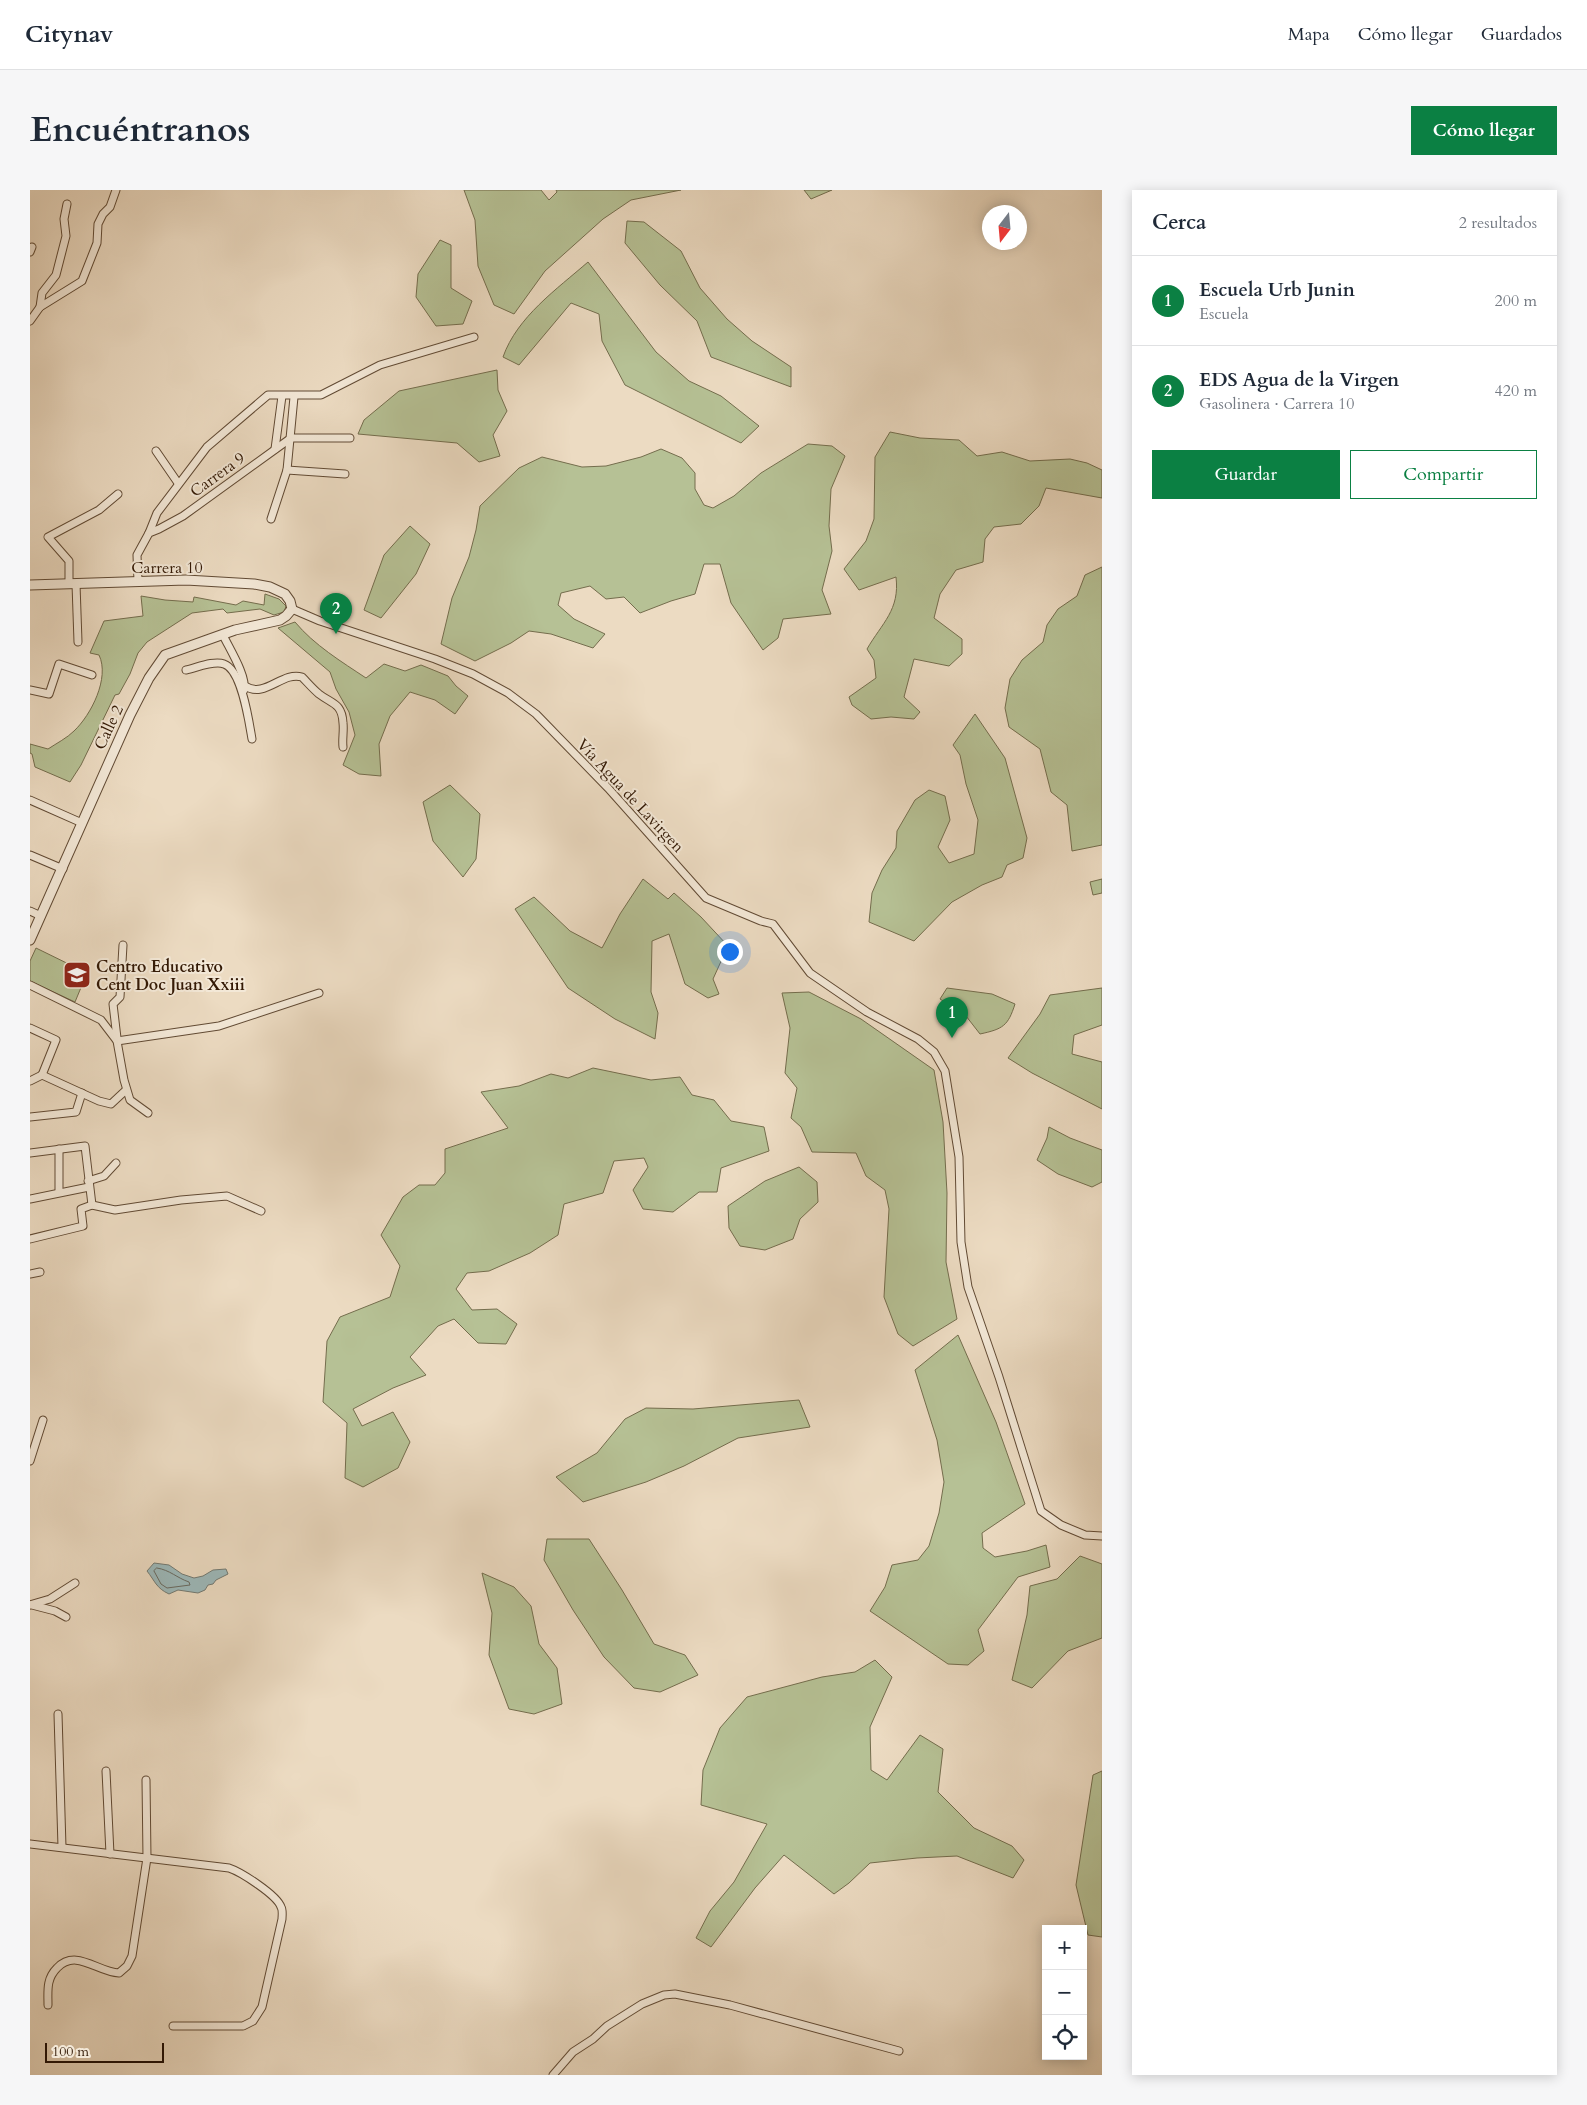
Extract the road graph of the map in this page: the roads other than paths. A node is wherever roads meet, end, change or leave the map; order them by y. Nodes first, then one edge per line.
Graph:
1 (116, 190) edge
2 (67, 204) dead end
3 (40, 307) junction
4 (30, 321) edge
5 (474, 338) dead end
6 (282, 396) junction
7 (294, 397) junction
8 (291, 438) junction
9 (350, 438) dead end
10 (275, 449) junction
11 (156, 451) dead end
12 (287, 470) junction
13 (345, 474) dead end
14 (178, 483) junction
15 (118, 494) dead end
16 (270, 519) dead end
17 (149, 532) junction
18 (138, 581) junction
19 (72, 584) junction
20 (30, 585) edge
21 (292, 609) junction
22 (223, 635) junction
23 (78, 642) dead end
24 (186, 670) dead end
25 (92, 675) dead end
26 (245, 686) junction
27 (30, 690) edge
28 (243, 696) junction
29 (252, 739) dead end
30 (343, 748) dead end
31 (30, 800) edge
32 (82, 823) junction
33 (30, 856) edge
34 (62, 869) junction
35 (30, 911) edge
36 (41, 916) junction
37 (30, 940) edge
38 (123, 945) dead end
39 (30, 985) edge
40 (319, 993) dead end
41 (30, 1028) edge
42 (117, 1041) junction
43 (42, 1075) junction
44 (30, 1081) edge
45 (126, 1090) junction
46 (82, 1093) junction
47 (148, 1113) dead end
48 (30, 1117) edge
49 (59, 1149) junction
50 (30, 1153) edge
51 (116, 1163) dead end
52 (89, 1184) junction
53 (59, 1192) junction
54 (30, 1199) edge
55 (92, 1205) junction
56 (262, 1211) dead end
57 (30, 1239) edge
58 (40, 1272) dead end
59 (30, 1274) edge
60 (43, 1420) dead end
61 (30, 1461) edge
62 (1102, 1536) edge
63 (75, 1583) dead end
64 (31, 1605) edge
65 (66, 1617) dead end
66 (58, 1714) dead end
67 (106, 1771) dead end
68 (146, 1780) dead end
69 (30, 1844) edge
70 (62, 1847) junction
71 (110, 1854) junction
72 (147, 1858) junction
73 (48, 2005) dead end
74 (173, 2026) dead end
75 (898, 2051) dead end
76 (554, 2075) edge

1 - 3 street
2 - 3 street
3 - 4 street
5 - 7 street
6 - 7 street
6 - 10 street
6 - 14 street
7 - 8 street
8 - 9 street
8 - 10 street, Carrera 9
8 - 12 street
10 - 17 street, Carrera 9
11 - 14 street
12 - 13 street
12 - 16 street
14 - 17 street
15 - 19 street
17 - 18 street
18 - 19 street, Carrera 10
18 - 21 street, Carrera 10
19 - 20 street, Carrera 10
19 - 23 street
21 - 22 street, Calle 2
21 - 62 street, Vía Agua de Lavirgen
22 - 26 street
22 - 32 street, Calle 2
24 - 28 street
25 - 27 street
26 - 28 street
26 - 30 street
28 - 29 street
31 - 32 street
32 - 34 street, Calle 2
33 - 34 street
34 - 36 street, Calle 2
35 - 36 street
36 - 37 street, Calle 2
38 - 42 street
39 - 42 street
40 - 42 street
41 - 43 street
42 - 45 street
43 - 44 street
43 - 46 street
45 - 46 street
45 - 47 street
46 - 48 street
49 - 50 street
49 - 52 street
49 - 53 street
51 - 52 street
52 - 53 street
52 - 55 street
53 - 54 street
55 - 56 street
55 - 57 street
58 - 59 street
60 - 61 street
63 - 64 street
64 - 65 street
66 - 70 street
67 - 71 street
68 - 72 street
69 - 70 street
70 - 71 street
71 - 72 street
72 - 73 street
72 - 74 street
75 - 76 street

